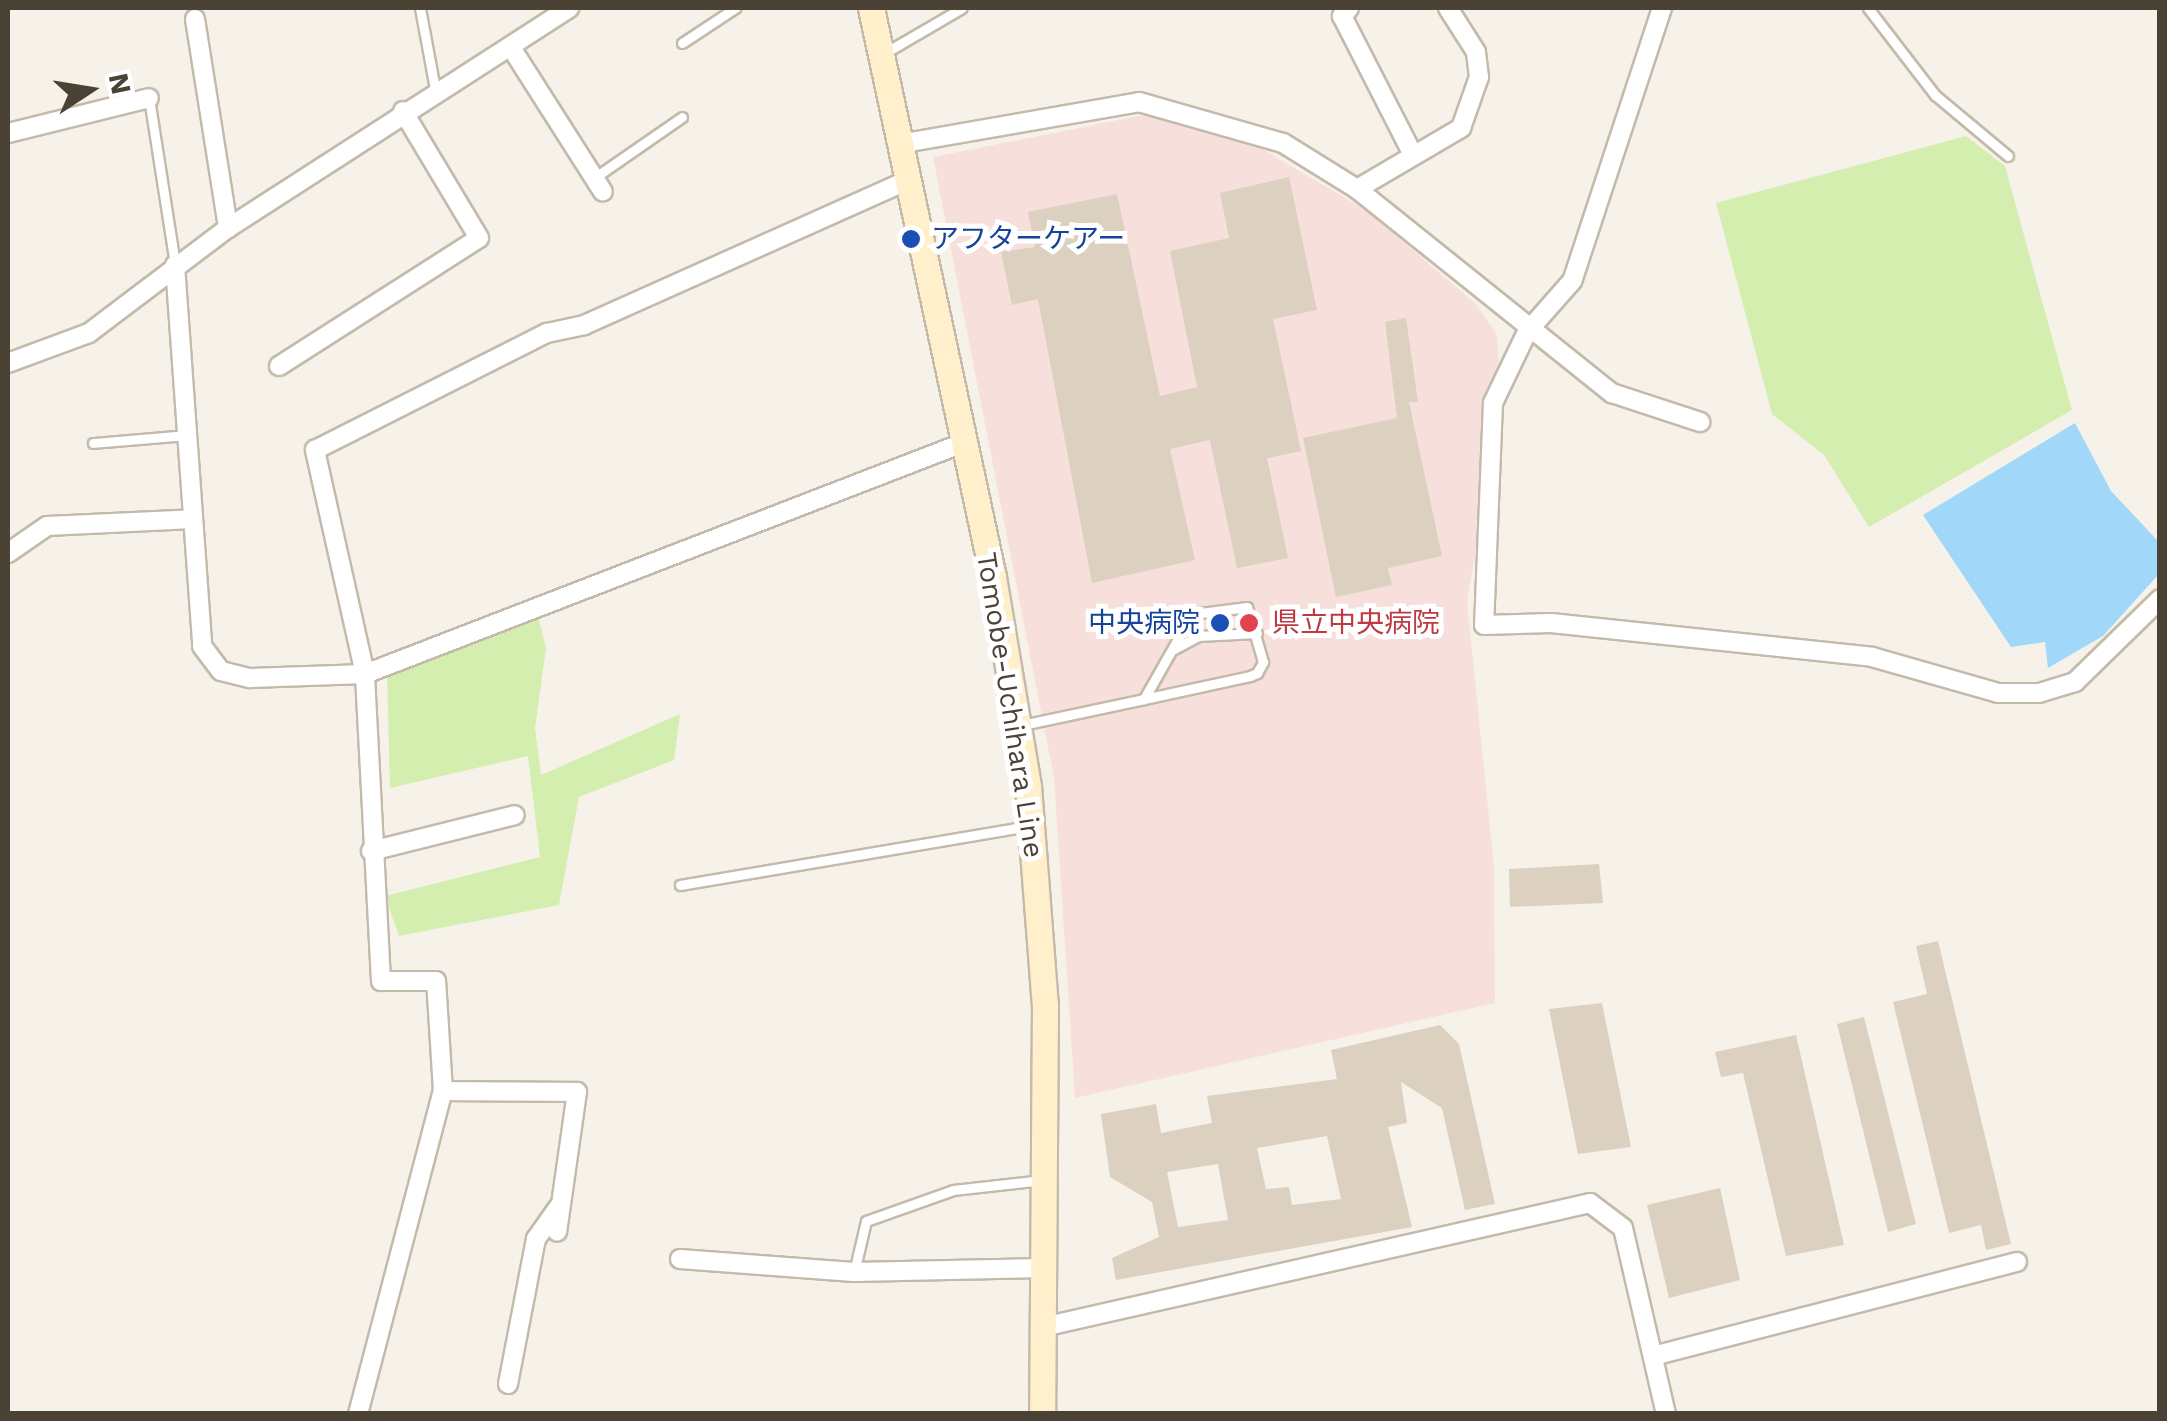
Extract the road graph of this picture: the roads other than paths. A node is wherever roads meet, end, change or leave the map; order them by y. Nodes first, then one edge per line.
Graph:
1 (420, 8) edge
2 (735, 8) edge
3 (871, 8) edge
4 (962, 8) edge
5 (1349, 8) edge
6 (1448, 8) edge
7 (1662, 8) edge
8 (1868, 8) edge
9 (560, 11) edge
10 (195, 19) dead end
11 (682, 43) dead end
12 (512, 49) junction
13 (881, 56) junction
14 (435, 89) junction
15 (150, 98) joint
16 (403, 111) junction
17 (682, 117) dead end
18 (8, 134) edge
19 (898, 144) junction
20 (1413, 155) junction
21 (2008, 156) dead end
22 (906, 182) junction
23 (598, 185) joint
24 (1357, 188) junction
25 (228, 228) junction
26 (175, 265) junction
27 (1527, 332) junction
28 (8, 363) edge
29 (279, 366) dead end
30 (1700, 422) dead end
31 (189, 435) junction
32 (93, 443) dead end
33 (963, 443) junction
34 (193, 518) junction
35 (8, 553) edge
36 (2160, 599) edge
37 (1257, 632) junction
38 (1172, 650) junction
39 (365, 674) junction
40 (1144, 699) junction
41 (1019, 725) junction
42 (514, 815) dead end
43 (1032, 826) junction
44 (371, 851) junction
45 (680, 885) dead end
46 (443, 1090) junction
47 (1044, 1180) junction
48 (562, 1202) junction
49 (557, 1232) dead end
50 (680, 1258) dead end
51 (2017, 1262) dead end
52 (1044, 1268) junction
53 (854, 1272) junction
54 (1043, 1327) junction
55 (1653, 1356) junction
56 (508, 1384) dead end
57 (358, 1414) edge
58 (1042, 1414) edge
59 (1666, 1414) edge

1 - 14 lane
2 - 11 lane
3 - 13 main road, Tomobe-Uchihara Line
4 - 13 lane
5 - 20 street
6 - 20 street
7 - 27 street
8 - 21 lane
9 - 12 street
10 - 25 street
12 - 14 street
12 - 23 street
13 - 19 main road, Tomobe-Uchihara Line
14 - 16 street
15 - 18 street
15 - 26 lane
16 - 25 street
16 - 29 street
17 - 23 lane
19 - 22 main road, Tomobe-Uchihara Line
19 - 24 street
20 - 24 street
22 - 33 main road, Tomobe-Uchihara Line
22 - 39 street
24 - 27 street
25 - 26 street
26 - 28 street
26 - 31 street
27 - 30 street
27 - 36 street
31 - 32 lane
31 - 34 street
33 - 39 street
33 - 41 main road, Tomobe-Uchihara Line
34 - 35 street
34 - 39 street
37 - 38 lane
37 - 38 lane
37 - 40 lane
38 - 40 lane
39 - 44 street
40 - 41 lane
41 - 43 main road, Tomobe-Uchihara Line
42 - 44 street
43 - 45 lane
43 - 47 main road, Tomobe-Uchihara Line
44 - 46 street
46 - 48 street
46 - 57 street
47 - 52 main road, Tomobe-Uchihara Line
47 - 53 lane
48 - 49 street
48 - 56 street
50 - 53 street
51 - 55 street
52 - 53 street
52 - 54 main road, Tomobe-Uchihara Line
54 - 55 street
54 - 58 main road, Tomobe-Uchihara Line
55 - 59 street

